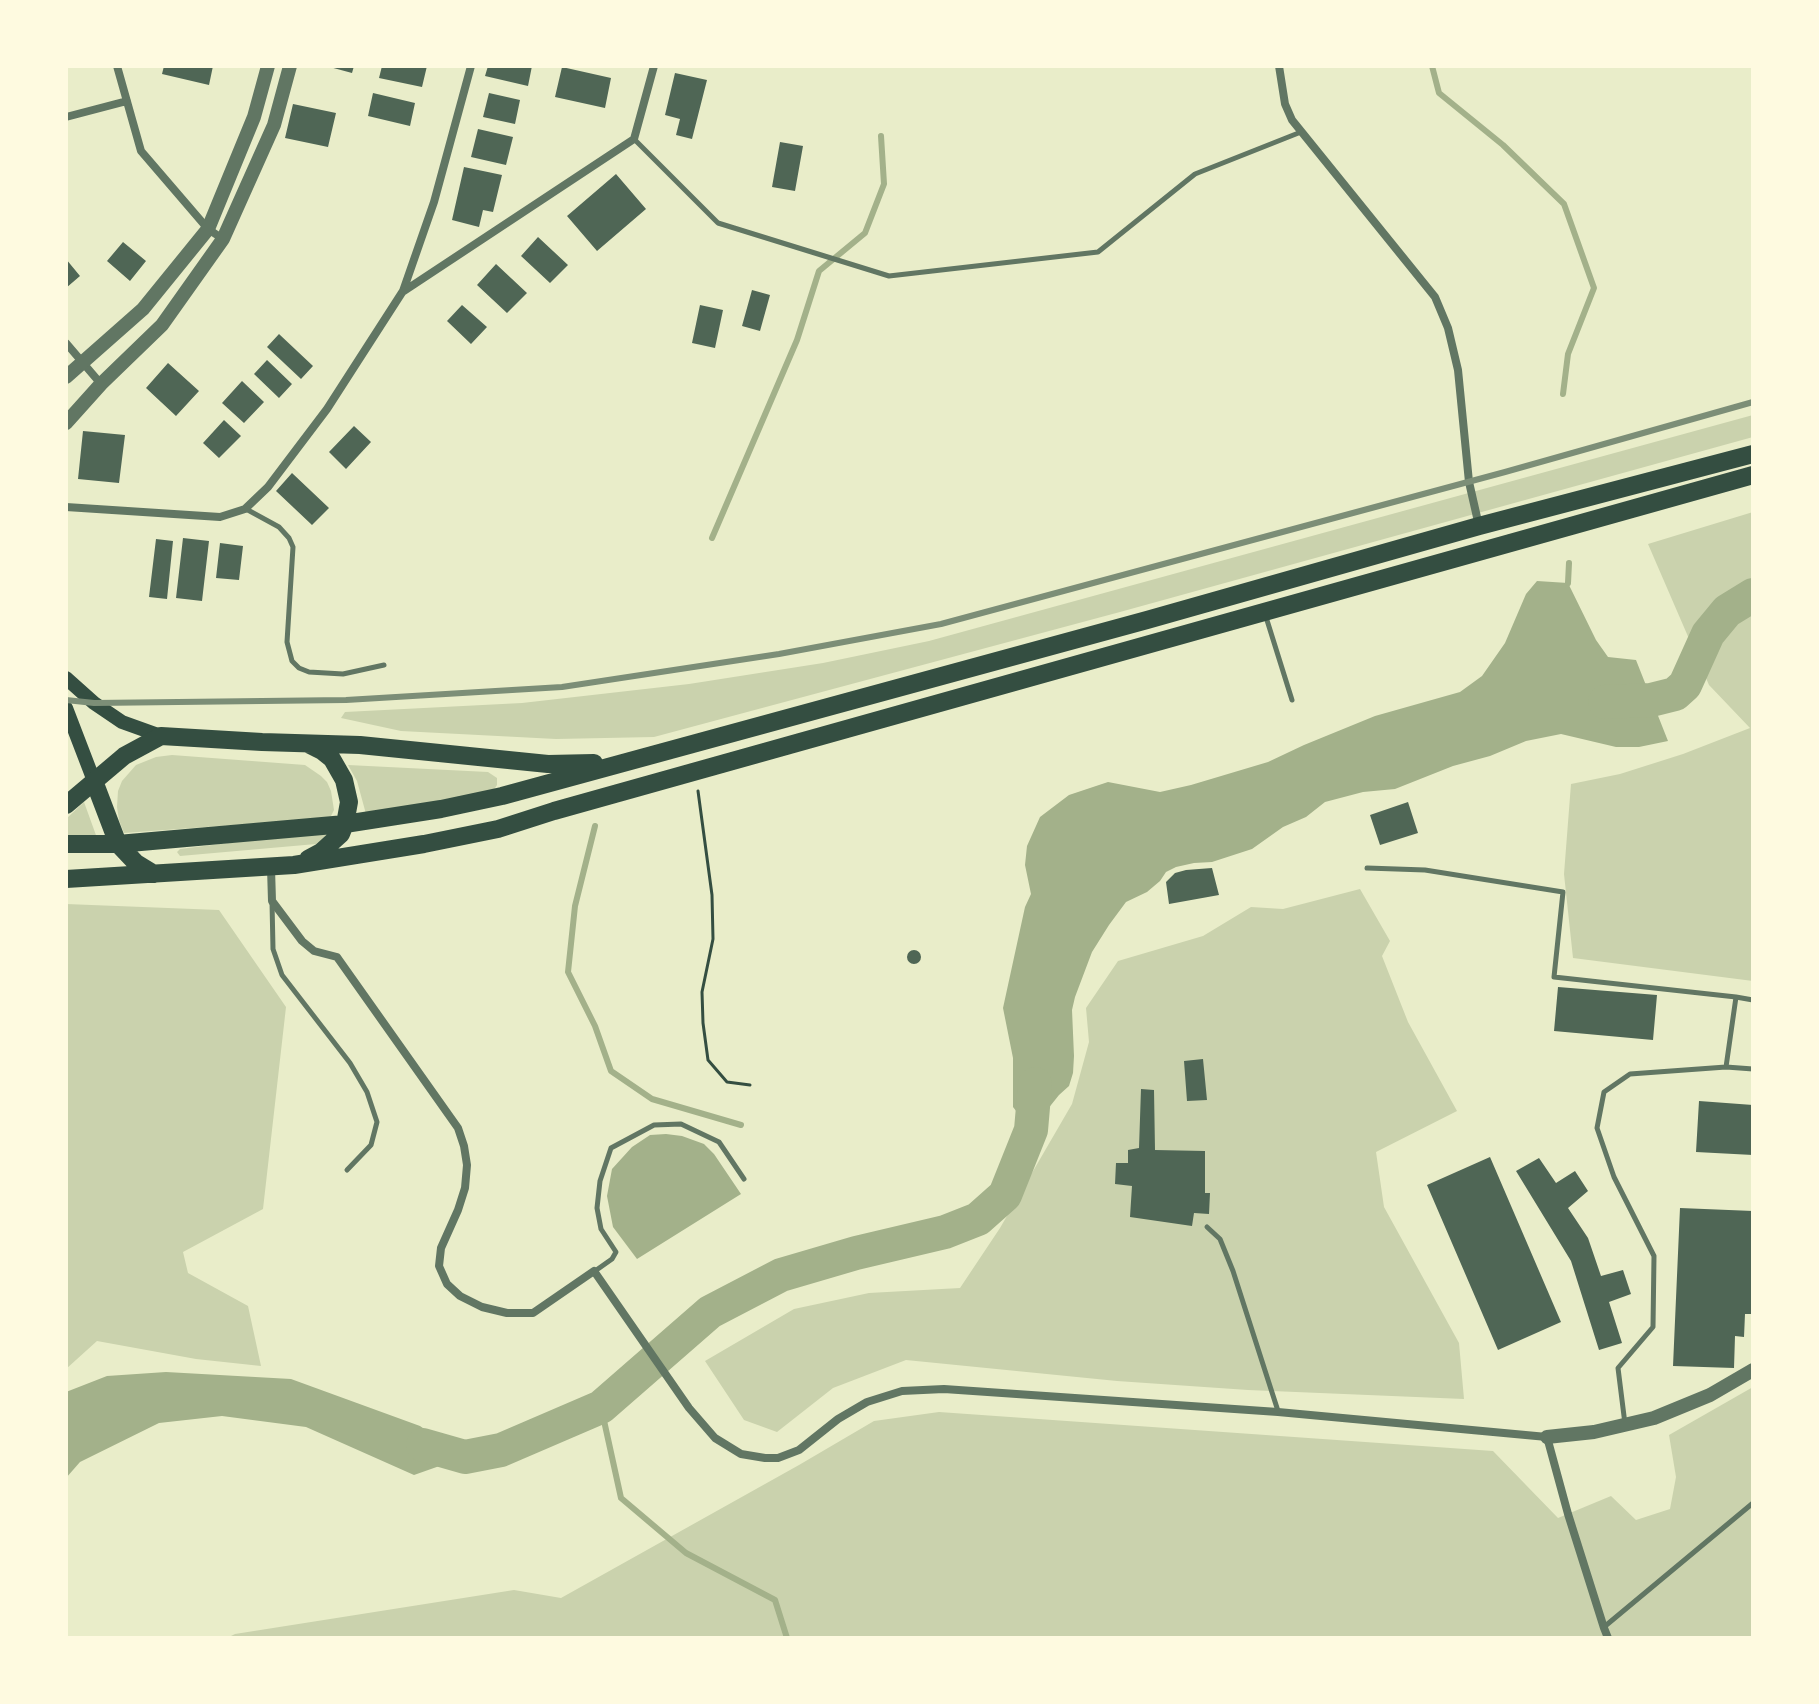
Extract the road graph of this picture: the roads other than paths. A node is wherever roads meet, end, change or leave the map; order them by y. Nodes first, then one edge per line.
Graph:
1 (117, 66) edge
2 (268, 66) edge
3 (290, 66) edge
4 (471, 66) edge
5 (654, 66) edge
6 (1279, 66) edge
7 (127, 101) junction
8 (66, 117) edge
9 (1302, 131) junction
10 (634, 139) junction
11 (208, 229) junction
12 (223, 239) junction
13 (403, 291) junction
14 (66, 343) edge
15 (82, 363) junction
16 (66, 377) edge
17 (101, 384) junction
18 (66, 423) edge
19 (1753, 454) edge
20 (1753, 475) edge
21 (66, 507) edge
22 (245, 509) junction
23 (1479, 526) junction
24 (1265, 612) junction
25 (384, 665) dead end
26 (66, 678) edge
27 (1292, 700) dead end
28 (66, 708) edge
29 (161, 736) junction
30 (308, 744) junction
31 (652, 756) junction
32 (94, 781) junction
33 (66, 805) edge
34 (345, 824) junction
35 (66, 844) edge
36 (118, 844) junction
37 (294, 865) junction
38 (270, 867) junction
39 (1367, 868) dead end
40 (154, 874) junction
41 (66, 879) edge
42 (272, 901) junction
43 (1736, 997) junction
44 (1753, 1000) edge
45 (1726, 1067) junction
46 (1753, 1069) edge
47 (347, 1170) dead end
48 (744, 1179) dead end
49 (1207, 1227) dead end
50 (594, 1271) junction
51 (1753, 1370) edge
52 (1278, 1412) junction
53 (1625, 1426) junction
54 (1547, 1437) junction
55 (1753, 1503) edge
56 (1604, 1628) junction
57 (1608, 1638) edge

1 - 7 street
2 - 11 street
3 - 12 street
4 - 13 street
5 - 10 street
6 - 9 street
7 - 8 street
7 - 11 street
9 - 10 lane
9 - 23 street
10 - 13 street
11 - 12 street
11 - 15 street
12 - 17 street
13 - 22 street
14 - 15 street
15 - 16 street
15 - 17 street
17 - 18 street
19 - 23 highway
20 - 24 highway
21 - 22 street
22 - 25 lane
23 - 31 highway
24 - 27 lane
24 - 37 highway
26 - 29 main road
28 - 32 main road
29 - 30 highway
29 - 32 highway
30 - 31 highway
30 - 34 highway
31 - 34 highway
32 - 33 highway
32 - 36 highway
34 - 36 highway
34 - 37 highway
35 - 36 highway
36 - 40 highway
37 - 38 highway
38 - 40 highway
38 - 42 street
39 - 43 lane
40 - 41 highway
42 - 47 lane
42 - 50 street
43 - 44 lane
43 - 45 lane
45 - 46 lane
45 - 53 lane
48 - 50 lane
49 - 52 lane
50 - 52 street
51 - 53 street
52 - 54 street
53 - 54 street
54 - 56 street
55 - 56 lane
56 - 57 street

